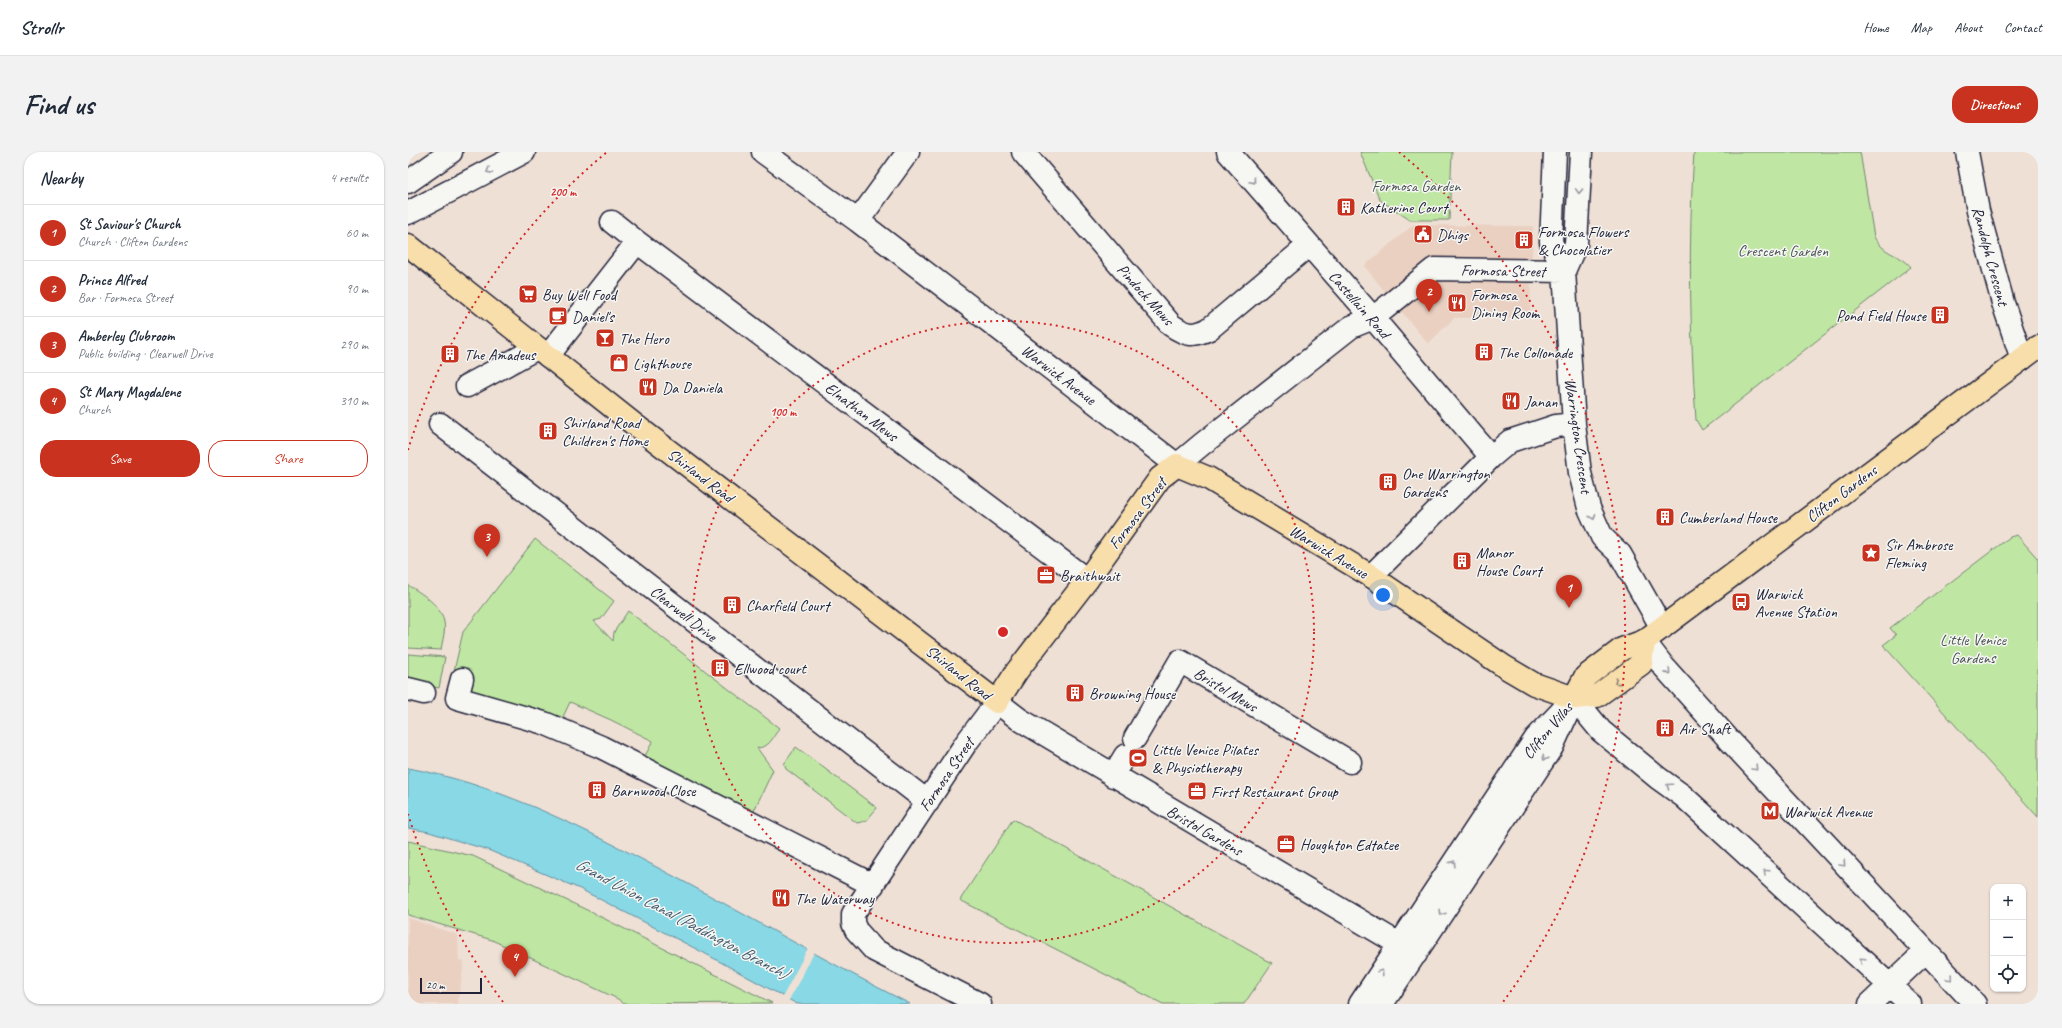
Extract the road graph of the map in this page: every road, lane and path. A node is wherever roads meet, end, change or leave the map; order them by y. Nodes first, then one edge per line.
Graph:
1 (450, 152) edge
2 (524, 152) edge
3 (763, 152) edge
4 (908, 152) edge
5 (1023, 152) edge
6 (1228, 152) edge
7 (1555, 152) edge
8 (1581, 152) edge
9 (1967, 152) edge
10 (408, 182) edge
11 (408, 213) edge
12 (858, 221) junction
13 (612, 222) dead end
14 (637, 242) junction
15 (408, 245) edge
16 (1309, 246) junction
17 (1564, 271) junction
18 (1373, 318) junction
19 (542, 352) junction
20 (2033, 352) edge
21 (467, 386) dead end
22 (440, 424) dead end
23 (1574, 424) junction
24 (1491, 457) junction
25 (1178, 465) junction
26 (1370, 576) junction
27 (1087, 580) junction
28 (1662, 628) junction
29 (1644, 641) junction
30 (462, 679) dead end
31 (1574, 698) junction
32 (997, 702) junction
33 (1350, 762) dead end
34 (1113, 776) junction
35 (928, 802) junction
36 (873, 885) junction
37 (1408, 949) junction
38 (1925, 952) junction
39 (1890, 986) junction
40 (980, 1004) edge
41 (1360, 1004) edge
42 (1382, 1004) edge
43 (1870, 1004) edge
44 (1910, 1004) edge
45 (1975, 1004) edge

1 - 10 street
2 -> 11 street
3 - 12 street, Warwick Avenue
4 - 12 street
5 - 16 street, Pindock Mews
6 -> 16 street, Castellain Road
7 - 17 street, Warrington Crescent
8 -> 17 street, Warrington Crescent
9 - 20 street, Randolph Crescent
12 - 25 street, Warwick Avenue
13 - 14 street, Elnathan Mews
14 - 19 street
14 - 27 street, Elnathan Mews
15 - 19 main road, Shirland Road
16 - 18 street, Castellain Road
17 - 18 street, Formosa Street
17 - 23 street, Warrington Crescent
18 - 24 street, Castellain Road
18 - 25 street, Formosa Street
19 - 21 street
19 - 32 main road, Shirland Road
20 - 28 main road, Clifton Gardens
22 - 35 street, Clearwell Drive
23 - 24 street
23 -> 28 street, Warrington Crescent
24 - 26 street
25 - 26 main road, Warwick Avenue
25 - 27 main road, Formosa Street
26 - 31 main road, Warwick Avenue
27 - 32 main road, Formosa Street
28 - 29 main road, Clifton Gardens
29 - 31 main road, Clifton Gardens
29 -> 38 street
30 - 36 street
31 - 37 street, Clifton Villas
39 -> 31 street
32 - 34 street, Bristol Gardens
32 - 35 street, Formosa Street
33 - 34 street, Bristol Mews
34 - 37 street, Bristol Gardens
35 - 36 street, Formosa Street
36 - 40 street, Formosa Street
41 -> 37 street, Clifton Villas
37 - 42 street, Clifton Villas
38 - 39 street
38 -> 45 street
39 - 43 street
39 - 44 street

